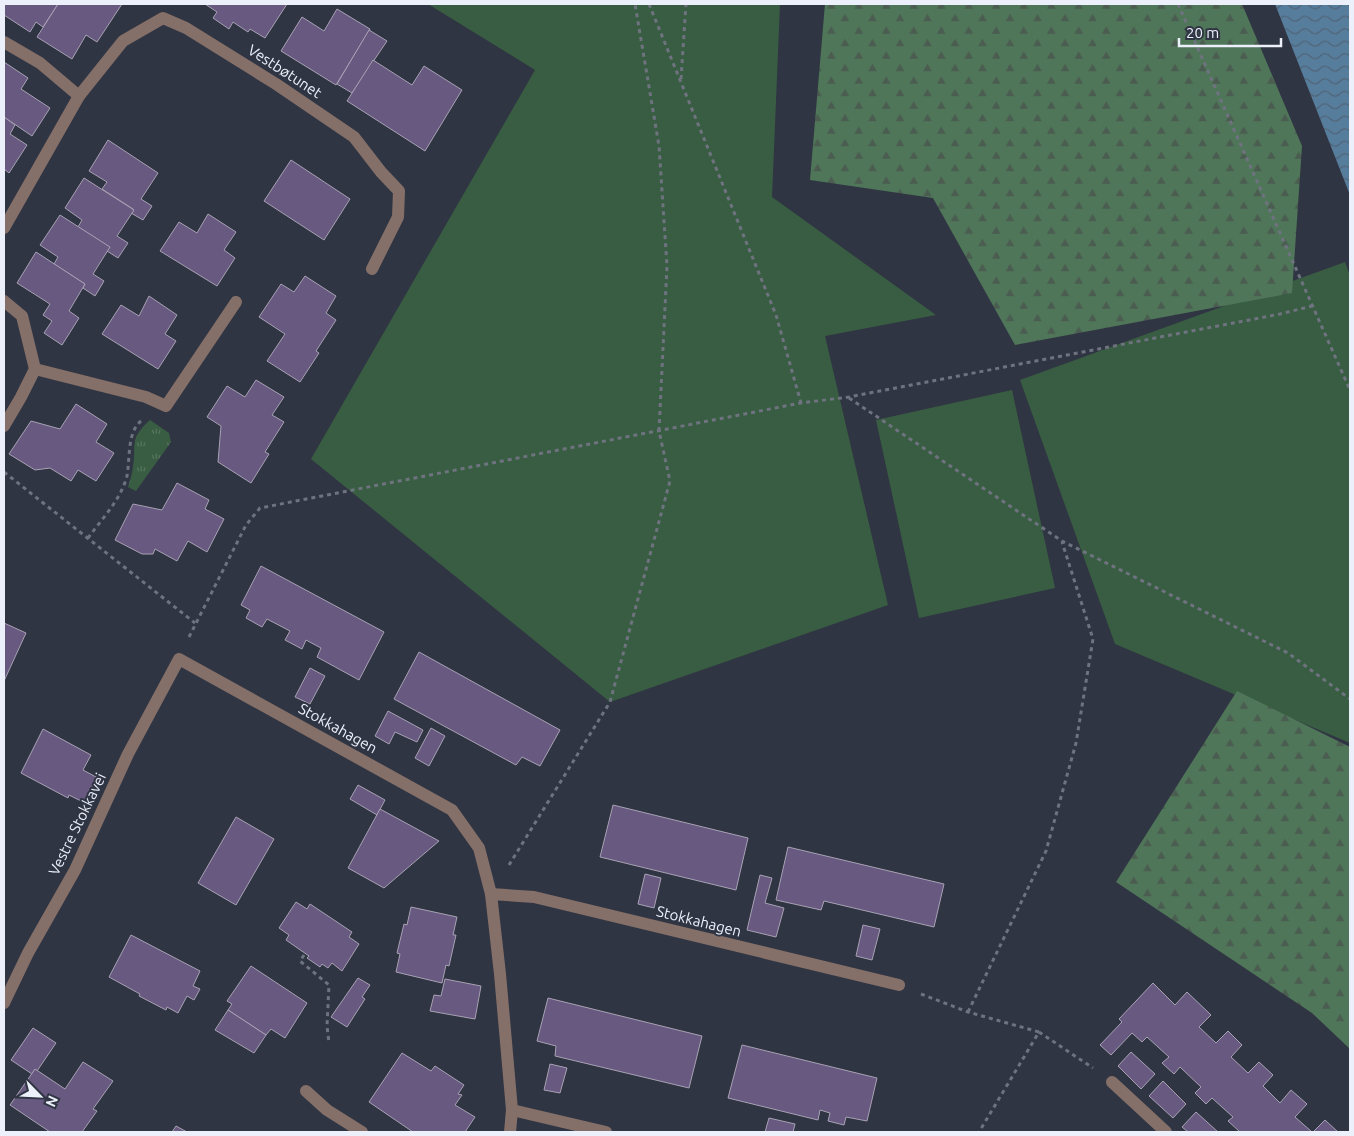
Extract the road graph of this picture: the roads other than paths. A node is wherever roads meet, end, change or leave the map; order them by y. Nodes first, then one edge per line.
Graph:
1 (4, 42) edge
2 (79, 96) junction
3 (4, 228) edge
4 (372, 269) dead end
5 (4, 301) edge
6 (236, 302) dead end
7 (34, 369) junction
8 (4, 426) edge
9 (178, 658) joint
10 (491, 894) junction
11 (899, 985) road end
12 (4, 1003) edge
13 (1112, 1082) road end
14 (306, 1091) dead end
15 (512, 1110) junction
16 (362, 1132) edge
17 (510, 1132) edge
18 (606, 1132) edge
19 (1166, 1132) edge

1 - 2 street
2 - 3 street, Vestbøtunet
2 - 4 street, Vestbøtunet
5 - 7 street
6 - 7 street
7 - 8 street
9 - 10 street, Stokkahagen
9 - 12 street, Vestre Stokkavei
10 - 11 street, Stokkahagen
10 - 15 street, Stokkahagen
13 - 19 street
14 - 16 street
15 - 17 street, Stokkahagen
15 - 18 street

